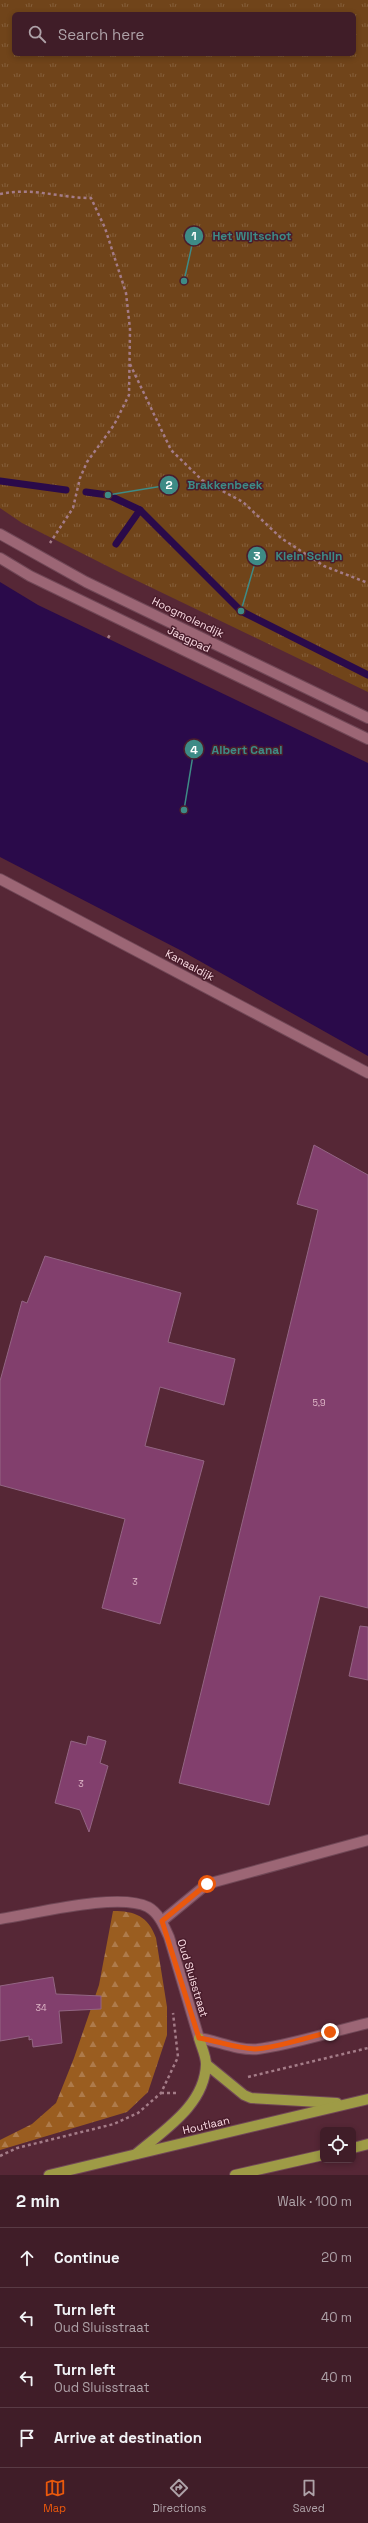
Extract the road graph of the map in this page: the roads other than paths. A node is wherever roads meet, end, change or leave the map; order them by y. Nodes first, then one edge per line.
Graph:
1 (0, 534) edge
2 (0, 558) edge
3 (368, 718) edge
4 (368, 739) edge
5 (0, 879) edge
6 (368, 1073) edge
7 (368, 1840) edge
8 (0, 1919) edge
9 (162, 1921) junction
10 (368, 2023) edge
11 (199, 2038) junction
12 (206, 2064) junction
13 (368, 2099) edge
14 (351, 2103) junction
15 (368, 2144) edge
16 (356, 2147) edge
17 (135, 2155) junction
18 (320, 2156) edge
19 (49, 2175) edge
20 (235, 2175) edge

1 - 3 street, Hoogmolendijk
2 - 4 street, Jaagpad
5 - 6 street, Kanaaldijk
7 - 9 street
8 - 9 street
9 - 11 street, Oud Sluisstraat
10 - 11 street
11 - 12 main road
12 - 14 main road
12 - 17 main road
13 - 14 main road, Houtlaan
14 - 17 main road, Houtlaan
15 - 16 main road
17 - 19 main road, Houtlaan
18 - 20 main road

